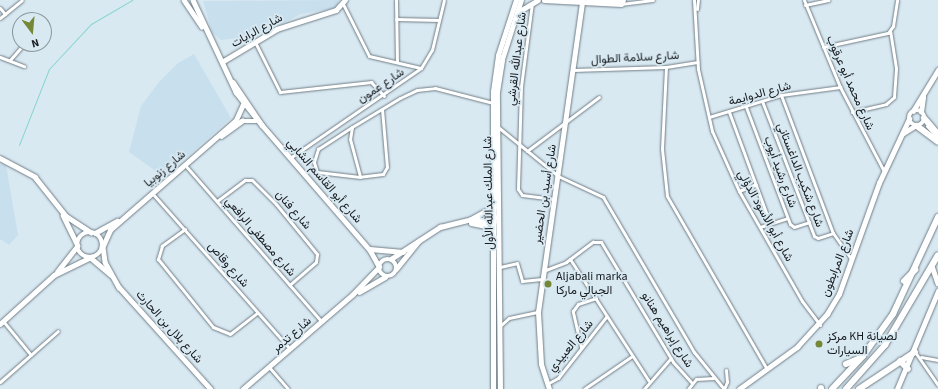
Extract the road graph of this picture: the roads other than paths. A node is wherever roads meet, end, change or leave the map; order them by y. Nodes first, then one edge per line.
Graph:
1 (22, 0) edge
2 (184, 0) edge
3 (193, 0) edge
4 (396, 0) edge
5 (444, 0) edge
6 (516, 0) edge
7 (521, 0) edge
8 (544, 0) edge
9 (566, 0) edge
10 (614, 0) edge
11 (653, 0) edge
12 (694, 0) edge
13 (804, 0) edge
14 (828, 0) edge
15 (897, 0) edge
16 (535, 1) edge
17 (622, 1) edge
18 (698, 1) edge
19 (344, 2) edge
20 (582, 2) edge
21 (805, 5) junction
22 (0, 8) edge
23 (5, 14) junction
24 (516, 14) junction
25 (696, 15) junction
26 (0, 18) edge
27 (396, 19) junction
28 (439, 20) junction
29 (204, 28) junction
30 (890, 31) junction
31 (255, 42) junction
32 (823, 47) junction
33 (17, 52) edge
34 (0, 57) edge
35 (10, 60) junction
36 (222, 62) junction
37 (396, 62) junction
38 (698, 62) junction
39 (24, 66) dead end
40 (666, 67) junction
41 (420, 68) junction
42 (573, 70) junction
43 (938, 70) edge
44 (233, 82) junction
45 (840, 87) junction
46 (781, 94) junction
47 (384, 96) junction
48 (599, 97) dead end
49 (923, 97) junction
50 (762, 101) junction
51 (243, 104) junction
52 (495, 104) junction
53 (746, 107) junction
54 (382, 109) junction
55 (913, 111) junction
56 (729, 112) junction
57 (852, 112) junction
58 (709, 117) junction
59 (923, 117) junction
60 (909, 118) junction
61 (256, 121) junction
62 (566, 122) junction
63 (262, 125) junction
64 (352, 126) junction
65 (917, 126) junction
66 (498, 127) junction
67 (931, 132) junction
68 (902, 134) junction
69 (938, 134) edge
70 (219, 137) junction
71 (938, 138) edge
72 (938, 142) edge
73 (517, 143) junction
74 (527, 151) junction
75 (0, 158) edge
76 (290, 158) junction
77 (185, 165) junction
78 (884, 171) junction
79 (558, 176) junction
80 (360, 177) junction
81 (756, 184) junction
82 (738, 191) junction
83 (152, 192) junction
84 (554, 199) junction
85 (216, 201) junction
86 (494, 205) junction
87 (61, 210) junction
88 (125, 216) junction
89 (938, 217) edge
90 (787, 218) junction
91 (494, 219) junction
92 (500, 219) junction
93 (471, 220) junction
94 (769, 221) junction
95 (809, 222) junction
96 (760, 227) junction
97 (185, 229) junction
98 (93, 232) junction
99 (833, 232) junction
100 (494, 237) junction
101 (419, 242) junction
102 (77, 245) junction
103 (103, 246) junction
104 (370, 250) junction
105 (403, 252) junction
106 (938, 255) edge
107 (90, 258) junction
108 (388, 259) junction
109 (570, 259) junction
110 (851, 259) junction
111 (105, 262) junction
112 (99, 264) junction
113 (932, 266) junction
114 (379, 267) junction
115 (500, 267) junction
116 (917, 268) junction
117 (396, 269) junction
118 (543, 271) junction
119 (54, 275) junction
120 (386, 276) junction
121 (113, 277) junction
122 (937, 277) edge
123 (925, 278) junction
124 (542, 279) junction
125 (904, 281) dead end
126 (938, 283) edge
127 (290, 285) junction
128 (938, 291) edge
129 (352, 295) junction
130 (596, 298) junction
131 (538, 312) junction
132 (257, 313) junction
133 (499, 314) junction
134 (606, 317) junction
135 (509, 318) junction
136 (322, 322) junction
137 (1, 323) edge
138 (820, 325) junction
139 (499, 327) junction
140 (58, 331) dead end
141 (581, 347) junction
142 (290, 349) junction
143 (916, 352) junction
144 (31, 355) junction
145 (632, 356) junction
146 (863, 356) junction
147 (921, 357) junction
148 (671, 358) junction
149 (938, 360) edge
150 (900, 362) junction
151 (846, 364) dead end
152 (269, 367) junction
153 (908, 368) junction
154 (493, 369) junction
155 (500, 369) junction
156 (768, 369) junction
157 (726, 370) dead end
158 (714, 378) junction
159 (649, 381) junction
160 (0, 382) edge
161 (691, 382) junction
162 (938, 386) edge
163 (548, 387) edge
164 (211, 389) edge
165 (243, 389) edge
166 (288, 389) edge
167 (493, 389) edge
168 (500, 389) edge
169 (584, 389) edge
170 (644, 389) edge
171 (688, 389) edge
172 (724, 389) edge
173 (739, 389) edge
174 (832, 389) edge
175 (846, 389) edge
176 (859, 389) edge
177 (897, 389) edge

1 - 23 street
2 - 29 street, شارع أبو القاسم الشابي
3 - 29 street, شارع أبو القاسم الشابي
4 - 27 street
5 - 28 street, شارع عمون
6 - 52 main road, شارع الملك عبدالله الأول
7 - 24 main road, شارع الملك عبدالله الأول
8 - 20 street
9 - 20 street
10 - 17 street
10 - 20 street
11 - 17 street
12 - 25 street
13 - 21 street, شارع محمد أبو عرقوب
14 - 21 street
15 - 30 street
16 - 24 main road
16 - 73 street, شارع عبدالله القرشي
17 - 20 street
18 - 25 street
19 - 31 street, شارع الرايات
19 - 37 street
20 - 42 street, شارع أسيد بن الحضير
21 - 32 street, شارع محمد أبو عرقوب
22 - 23 street
23 - 26 street
24 - 52 main road, شارع الملك عبدالله الأول
25 - 38 street, شارع أبو الأسود الدؤلي
27 - 28 street
27 - 37 street
28 - 41 street, شارع عمون
29 - 36 street, شارع أبو القاسم الشابي
30 - 32 street
30 - 57 street
31 - 36 street, شارع الرايات
31 - 47 street
32 - 45 street, شارع محمد أبو عرقوب
33 - 35 street
34 - 35 street
35 - 39 street
36 - 44 street, شارع أبو القاسم الشابي
37 - 41 street
38 - 40 street, شارع سلامة الطوال
38 - 58 street, شارع أبو الأسود الدؤلي
40 - 42 street, شارع سلامة الطوال
40 - 156 street
41 - 47 street, شارع عمون
42 - 62 street, شارع أسيد بن الحضير
43 - 49 street
44 - 51 street, شارع أبو القاسم الشابي
44 - 63 street, شارع أبو القاسم الشابي
45 - 46 street, شارع الدوايمة
45 - 57 street, شارع محمد أبو عرقوب
46 - 50 street, شارع الدوايمة
46 - 99 street, شارع شكيب الداغستاني
47 - 76 street, شارع عمون
48 - 62 street
49 - 55 street
49 - 59 street
50 - 53 street, شارع الدوايمة
50 - 95 street, شارع شكيب الداغستاني
51 - 61 street, شارع أبو القاسم الشابي
51 - 70 street, شارع زنوبيا
52 - 54 street
52 - 66 main road, شارع الملك عبدالله الأول
52 - 86 main road, شارع الملك عبدالله الأول
53 - 56 street, شارع الدوايمة
53 - 90 street, شارع رشيد أيوب
54 - 64 street
54 - 80 street
55 - 59 street
55 - 60 street, شارع المرابطون
56 - 58 street, شارع الدوايمة
56 - 81 street
57 - 78 street, شارع محمد أبو عرقوب
58 - 82 street, شارع أبو الأسود الدؤلي
59 - 65 street
59 - 67 street
59 - 69 highway
60 - 65 street
60 - 68 street, شارع المرابطون
61 - 63 street, شارع أبو القاسم الشابي
61 - 70 street, شارع زنوبيا
62 - 74 street
62 - 79 street, شارع أسيد بن الحضير
63 - 76 street, شارع أبو القاسم الشابي
64 - 80 street
64 - 80 street
65 - 67 street
65 - 68 street
65 - 72 highway
66 - 73 street
66 - 92 main road, شارع الملك عبدالله الأول
67 - 71 street
68 - 78 street, شارع المرابطون
70 - 77 street, شارع زنوبيا
73 - 74 street
73 - 84 street, شارع عبدالله القرشي
74 - 79 street
75 - 87 street
76 - 104 street, شارع أبو القاسم الشابي
77 - 83 street, شارع زنوبيا
77 - 85 street, شارع مصطفى الرافعي
78 - 110 street, شارع المرابطون
79 - 84 street, شارع أسيد بن الحضير
79 - 158 street
81 - 82 street
81 - 94 street
82 - 96 street, شارع أبو الأسود الدؤلي
83 - 88 street, شارع زنوبيا
83 - 97 street, شارع وقاص
84 - 118 street, شارع أسيد بن الحضير
85 - 127 street, شارع مصطفى الرافعي
85 - 127 street, شارع فنان
86 - 91 main road, شارع الملك عبدالله الأول
86 - 93 main road
87 - 98 street
87 - 102 street, شارع بلال بن الحارث
88 - 98 street, شارع زنوبيا
88 - 103 street, شارع زنوبيا
89 - 116 highway
90 - 94 street
90 - 95 street, شارع رشيد أيوب
91 - 92 street
91 - 93 street
91 - 100 main road, شارع الملك عبدالله الأول
92 - 115 main road, شارع الملك عبدالله الأول
93 - 100 main road
93 - 101 street
94 - 96 street
95 - 99 street, شارع شكيب الداغستاني
96 - 138 street, شارع أبو الأسود الدؤلي
97 - 132 street, شارع وقاص
97 - 132 street
98 - 102 street, شارع زنوبيا
98 - 103 street
99 - 110 street, شارع شكيب الداغستاني
100 - 154 main road, شارع الملك عبدالله الأول
101 - 105 street
101 - 117 street
102 - 107 street, شارع بلال بن الحارث
102 - 119 street
103 - 107 street
103 - 111 street, شارع بلال بن الحارث
104 - 105 street
104 - 108 street, شارع أبو القاسم الشابي
104 - 114 street, شارع أبو القاسم الشابي
105 - 108 street
106 - 113 highway
107 - 112 street, شارع بلال بن الحارث
107 - 119 street
108 - 114 street, شارع تدمر
108 - 117 street
109 - 118 street, شارع إبراهيم هنانو
109 - 130 street
109 - 148 street, شارع إبراهيم هنانو
110 - 138 street, شارع المرابطون
111 - 112 street
111 - 121 street, شارع بلال بن الحارث
112 - 121 street, شارع بلال بن الحارث
113 - 122 street
113 - 123 highway
114 - 120 street, شارع أبو القاسم الشابي
114 - 129 street, شارع تدمر
115 - 124 street
115 - 133 main road, شارع الملك عبدالله الأول
116 - 125 highway
116 - 146 highway
117 - 120 street, شارع تدمر
118 - 124 street, شارع أسيد بن الحضير
119 - 137 street
120 - 129 street, شارع تدمر
121 - 164 street, شارع بلال بن الحارث
122 - 123 street
122 - 126 street
123 - 175 highway
124 - 131 street, شارع أسيد بن الحضير
127 - 136 street, شارع مصطفى الرافعي
128 - 143 street
129 - 136 street, شارع تدمر
130 - 134 street
130 - 141 street
131 - 135 street
131 - 163 street, شارع أسيد بن الحضير
132 - 142 street, شارع وقاص
133 - 135 street
133 - 139 main road, شارع الملك عبدالله الأول
134 - 141 street, شارع العبيدي
134 - 145 street
135 - 139 street
136 - 142 street, شارع تدمر
137 - 144 street
138 - 156 street, شارع المرابطون
139 - 155 main road, شارع الملك عبدالله الأول
140 - 144 street
141 - 163 street, شارع العبيدي
142 - 152 street, شارع تدمر
143 - 147 street
143 - 150 highway
143 - 153 street
144 - 160 street
145 - 159 street
145 - 169 street
146 - 151 highway
146 - 174 highway
147 - 149 street
147 - 162 street
148 - 159 street
148 - 161 street, شارع إبراهيم هنانو
150 - 153 highway
150 - 176 highway
152 - 165 street, شارع تدمر
152 - 166 street
153 - 177 street
154 - 155 main road
154 - 167 main road, شارع الملك عبدالله الأول
155 - 168 main road, شارع الملك عبدالله الأول
156 - 173 street, شارع المرابطون
157 - 172 street
158 - 161 street
158 - 172 street
159 - 170 street
161 - 171 street

